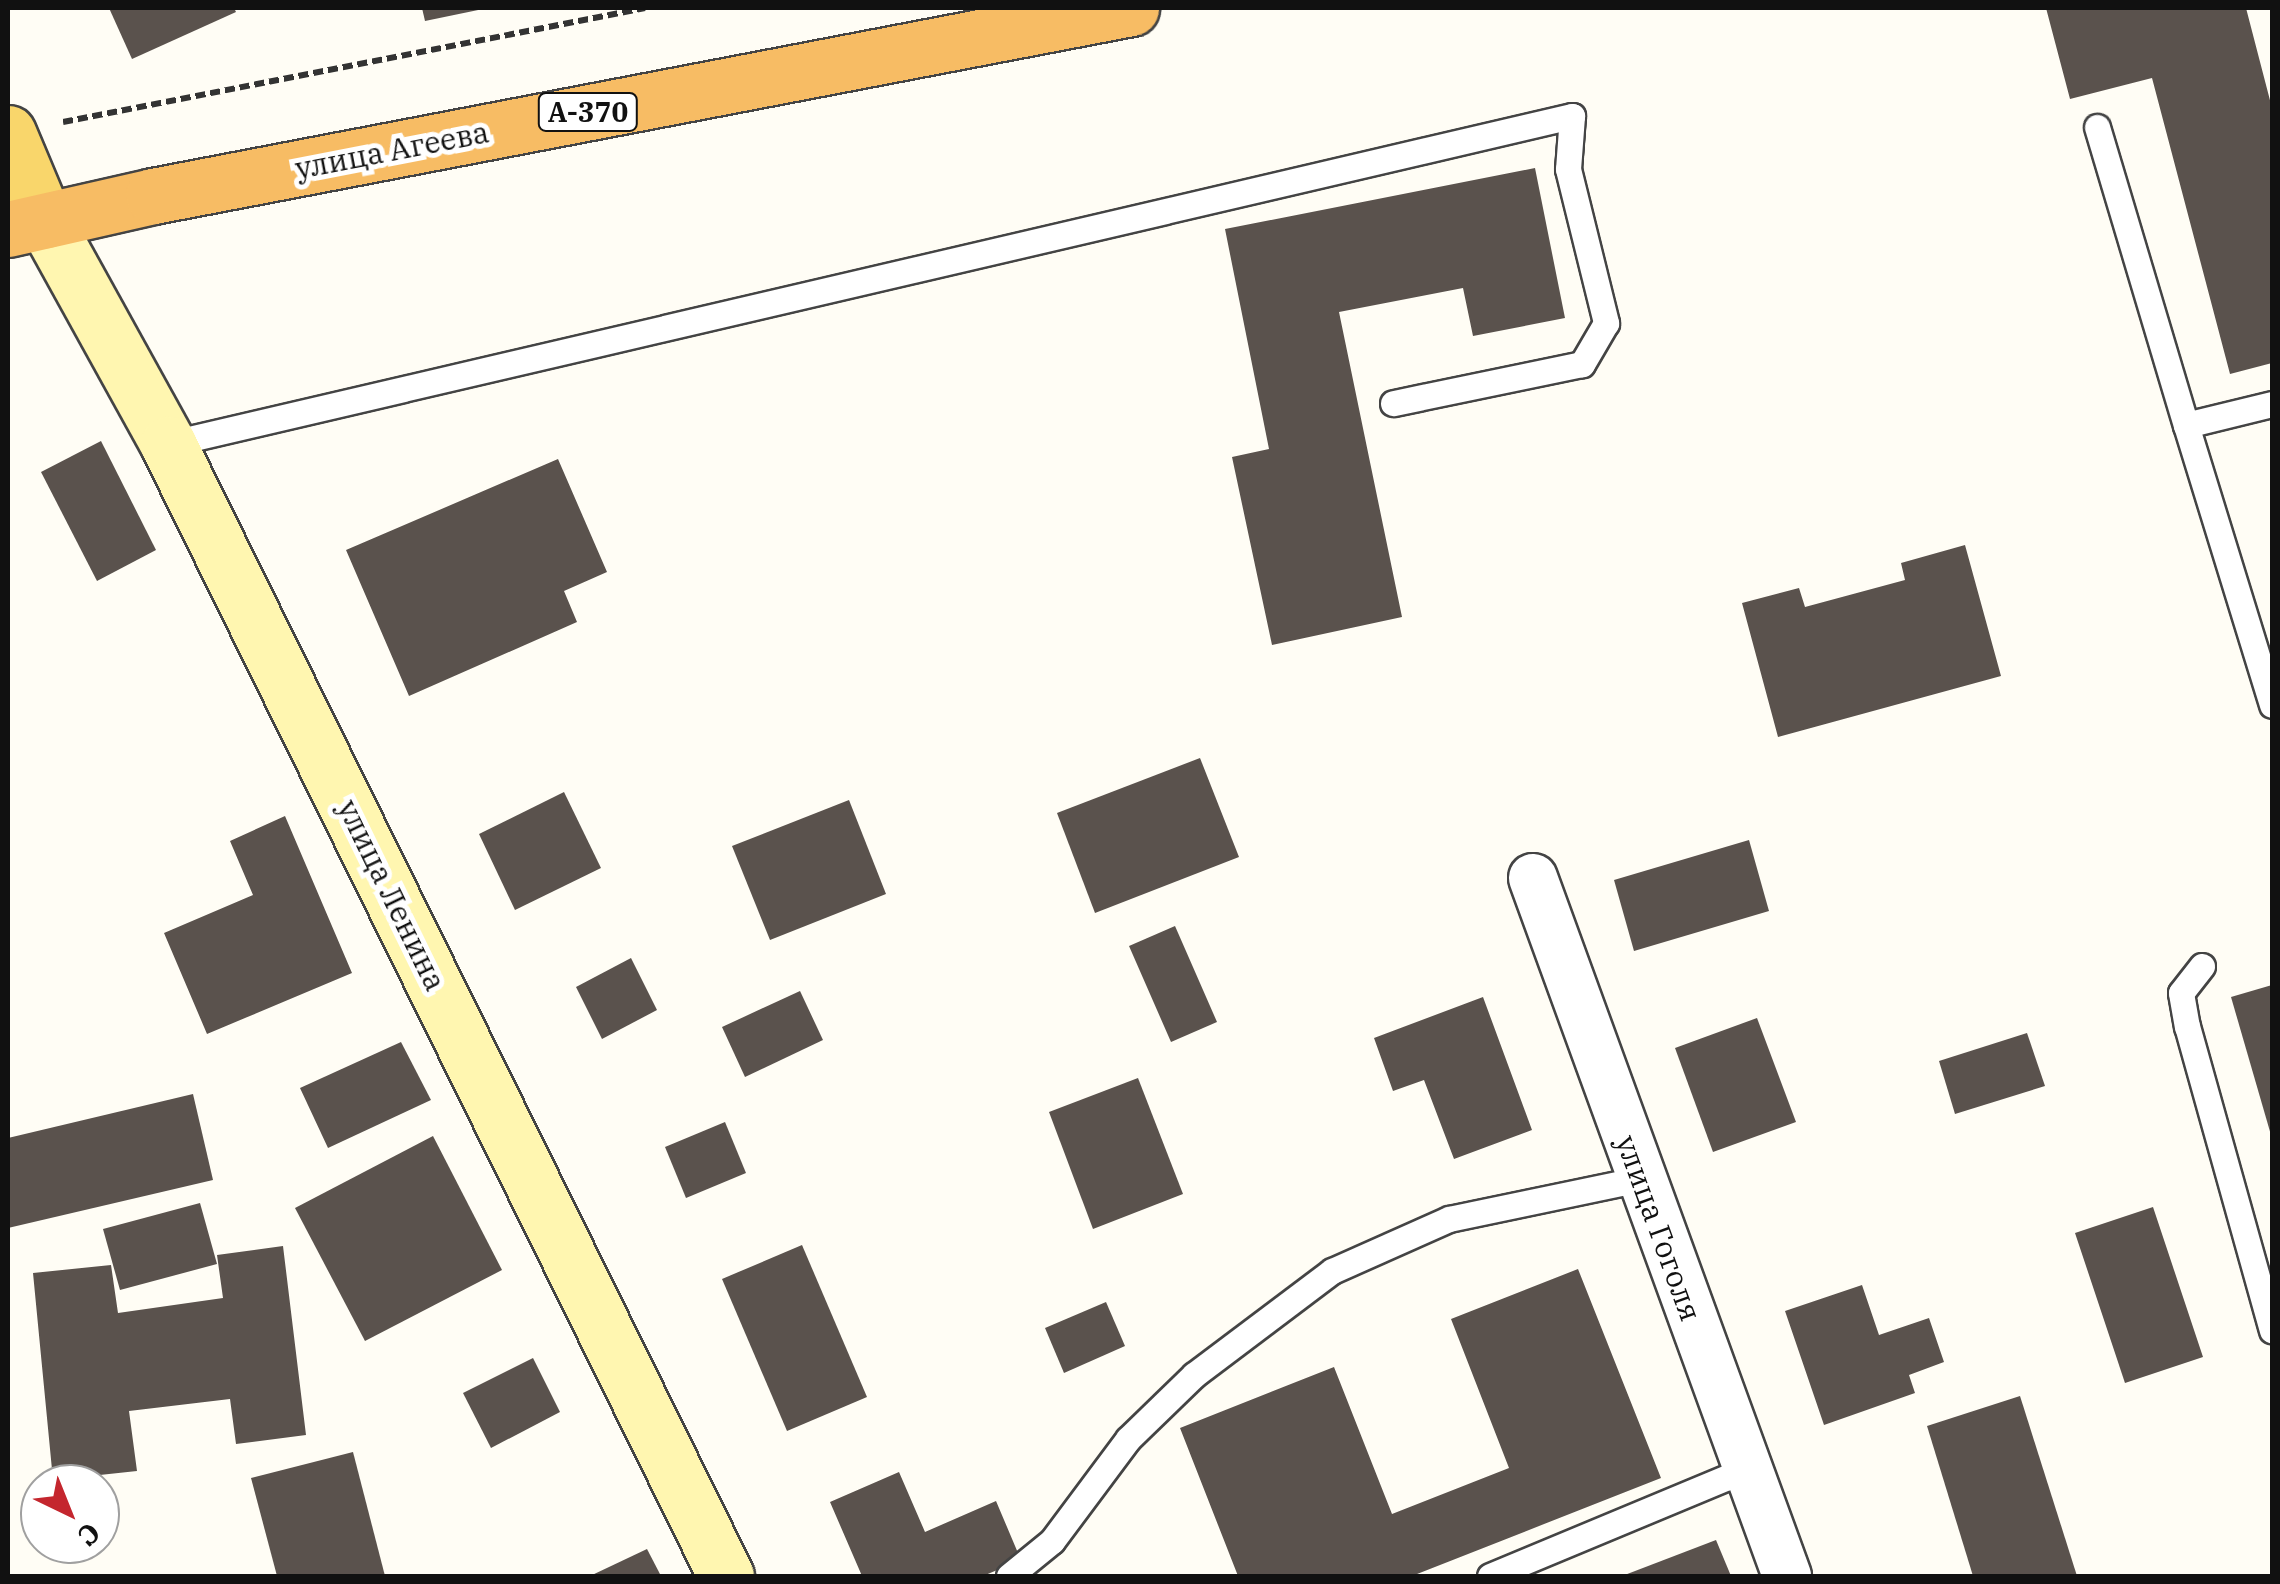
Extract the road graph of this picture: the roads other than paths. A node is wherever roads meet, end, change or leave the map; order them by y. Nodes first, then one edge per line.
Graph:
1 (1131, 8) edge
2 (2096, 126) dead end
3 (8, 133) edge
4 (26, 225) edge
5 (1394, 403) dead end
6 (2272, 404) edge
7 (2186, 424) junction
8 (168, 444) junction
9 (2272, 705) edge
10 (1533, 878) dead end
11 (2202, 966) dead end
12 (1641, 1180) junction
13 (2272, 1330) edge
14 (1747, 1469) junction
15 (726, 1576) edge
16 (1009, 1576) edge
17 (1490, 1576) edge
18 (1787, 1576) edge

1 - 4 highway, улица Агеева / А-370
2 - 7 lane
3 - 4 main road
4 - 8 main road, улица Ленина
5 - 8 lane
6 - 7 lane
7 - 9 lane
8 - 15 main road, улица Ленина
10 - 12 street, улица Гоголя
11 - 13 lane
12 - 14 street, улица Гоголя
12 - 16 lane
14 - 17 lane
14 - 18 street, улица Гоголя

